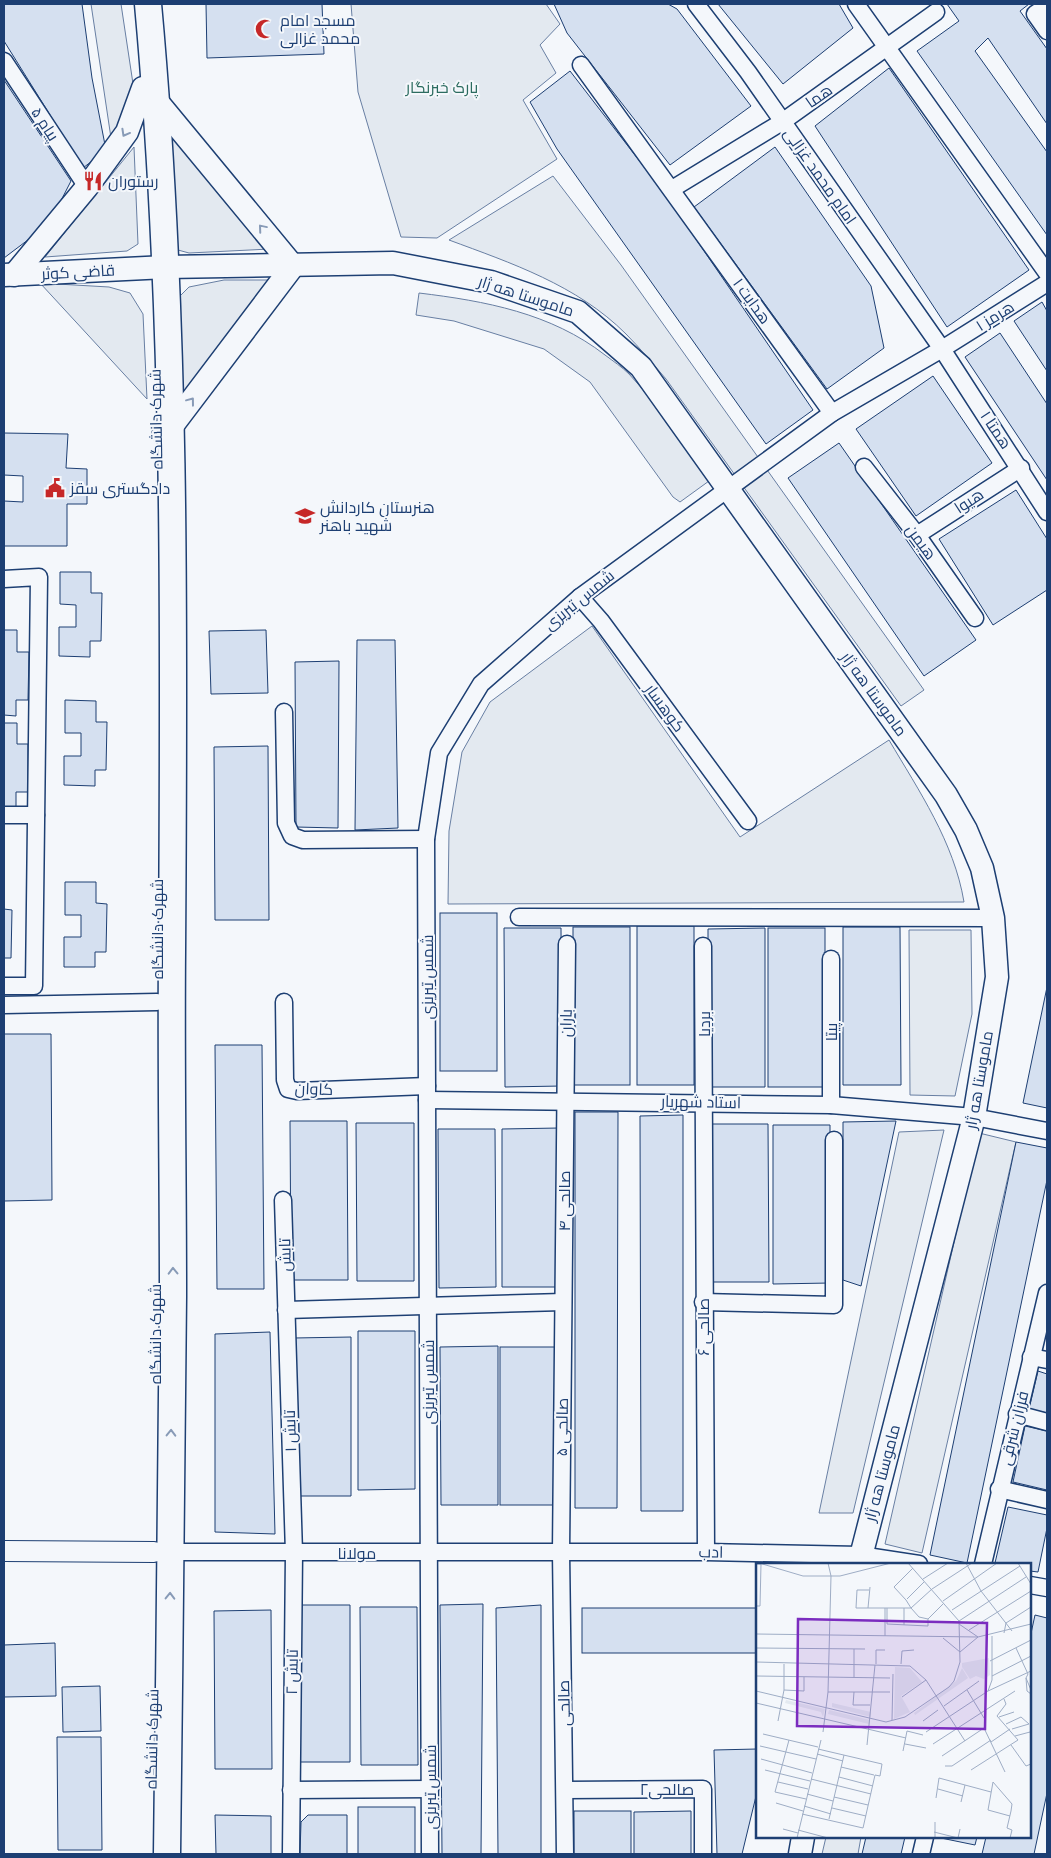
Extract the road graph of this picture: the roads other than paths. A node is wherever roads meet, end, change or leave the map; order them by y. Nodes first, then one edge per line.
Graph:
1 (134, 4) edge
2 (148, 4) edge
3 (696, 4) edge
4 (856, 4) edge
5 (1041, 10) edge
6 (936, 12) dead end
7 (1047, 31) edge
8 (886, 49) junction
9 (4, 61) edge
10 (581, 65) dead end
11 (149, 93) junction
12 (782, 122) junction
13 (87, 187) junction
14 (672, 189) junction
15 (293, 266) junction
16 (159, 268) junction
17 (1047, 273) edge
18 (9, 275) edge
19 (1047, 283) edge
20 (942, 350) junction
21 (832, 414) junction
22 (164, 433) junction
23 (864, 468) dead end
24 (1021, 468) junction
25 (727, 488) junction
26 (1047, 512) edge
27 (917, 535) junction
28 (4, 579) edge
29 (580, 596) junction
30 (975, 618) dead end
31 (284, 712) dead end
32 (4, 815) edge
33 (36, 815) junction
34 (748, 821) dead end
35 (426, 839) junction
36 (519, 917) dead end
37 (993, 918) junction
38 (566, 944) dead end
39 (703, 946) dead end
40 (830, 959) dead end
41 (4, 986) edge
42 (157, 1002) junction
43 (284, 1002) dead end
44 (4, 1005) edge
45 (427, 1093) junction
46 (565, 1101) junction
47 (704, 1102) junction
48 (831, 1105) junction
49 (974, 1117) junction
50 (1047, 1131) edge
51 (834, 1140) dead end
52 (283, 1200) dead end
53 (1047, 1293) edge
54 (564, 1302) junction
55 (703, 1302) junction
56 (428, 1305) junction
57 (286, 1310) junction
58 (1039, 1359) edge
59 (1017, 1414) junction
60 (1047, 1422) edge
61 (999, 1489) junction
62 (1047, 1500) edge
63 (4, 1551) edge
64 (162, 1552) junction
65 (429, 1552) junction
66 (561, 1552) junction
67 (706, 1552) junction
68 (294, 1553) junction
69 (859, 1560) edge
70 (904, 1563) edge
71 (983, 1563) edge
72 (1031, 1585) edge
73 (1047, 1588) edge
74 (430, 1789) junction
75 (290, 1790) junction
76 (566, 1790) junction
77 (803, 1838) edge
78 (925, 1838) edge
79 (151, 1854) edge
80 (167, 1854) edge
81 (291, 1854) edge
82 (430, 1854) edge
83 (565, 1854) edge
84 (703, 1854) edge
85 (800, 1854) edge
86 (921, 1854) edge

1 - 11 main road, شهرک دانشگاه
2 - 11 main road
3 - 12 street, امام محمد غزالی
4 - 8 street
5 - 7 street
6 - 8 street, هما
8 - 12 street, هما
8 - 17 street
9 - 13 street, پیام ۵
10 - 14 street, هدایت ۱
11 -> 13 main road
15 -> 11 main road
11 - 16 main road, شهرک دانشگاه
12 - 14 street, هما
12 - 20 street, امام محمد غزالی
13 - 18 main road
14 - 21 street, هدایت ۱
15 - 16 main road, ماموستا هه ژار
22 -> 15 main road
15 - 25 main road, ماموستا هه ژار
16 - 18 main road, قاضی کوثر
16 - 22 main road, شهرک دانشگاه
19 - 20 street, هرمز ۱
20 - 21 street, شمس تبریزی
20 - 24 street, همتا ۱
21 - 25 street, شمس تبریزی
22 - 42 main road, شهرک دانشگاه
64 -> 22 main road
23 - 27 street, هیمن
24 - 26 street, همتا ۱
24 - 27 street, هیوا
25 - 29 street, شمس تبریزی
25 - 37 main road, ماموستا هه ژار
27 - 30 street, هیمن
28 - 33 street
29 - 34 street, کوهسار
29 - 35 street, شمس تبریزی
31 - 35 street
32 - 33 street
33 - 41 street
35 - 45 street, شمس تبریزی
36 - 37 street
37 - 49 main road, ماموستا هه ژار
38 - 46 street, باران
39 - 47 street, بردیا
40 - 48 street, پیتا
42 - 44 street
42 - 64 main road, شهرک دانشگاه
43 - 45 street, کاوان
45 - 46 street, استاد شهریار
45 - 56 street, شمس تبریزی
46 - 47 street, استاد شهریار
46 - 54 street, صالحی ۴
47 - 48 street, استاد شهریار
47 - 55 street, صالحی ۶
48 - 49 street, استاد شهریار
49 - 50 street, استاد شهریار
49 - 69 main road, ماموستا هه ژار
51 - 55 street
52 - 57 street, تابش
53 - 58 street, فرزان شرقی
54 - 56 street
54 - 66 street, صالحی ۵
55 - 67 street, صالحی ۶
56 - 57 street
56 - 65 street, شمس تبریزی
57 - 68 street, تابش ۱
58 - 59 street, فرزان شرقی
59 - 60 street
59 - 61 street, فرزان شرقی
61 - 62 street
61 - 71 street, فرزان شرقی
63 - 64 street
64 - 68 street, مولانا
64 - 79 main road, شهرک دانشگاه
80 -> 64 main road
65 - 66 street, مولانا
65 - 68 street, مولانا
65 - 74 street, شمس تبریزی
66 - 67 street, ادب
66 - 76 street, صالحی
67 - 69 street, ادب
68 - 75 street, تابش ۲
69 - 70 street, ادب
72 - 73 street
74 - 75 street
74 - 82 street, شمس تبریزی
75 - 81 street, تابش ۲
76 - 83 street, صالحی
76 - 84 street, صالحی۲
77 - 85 main road
78 - 86 street

